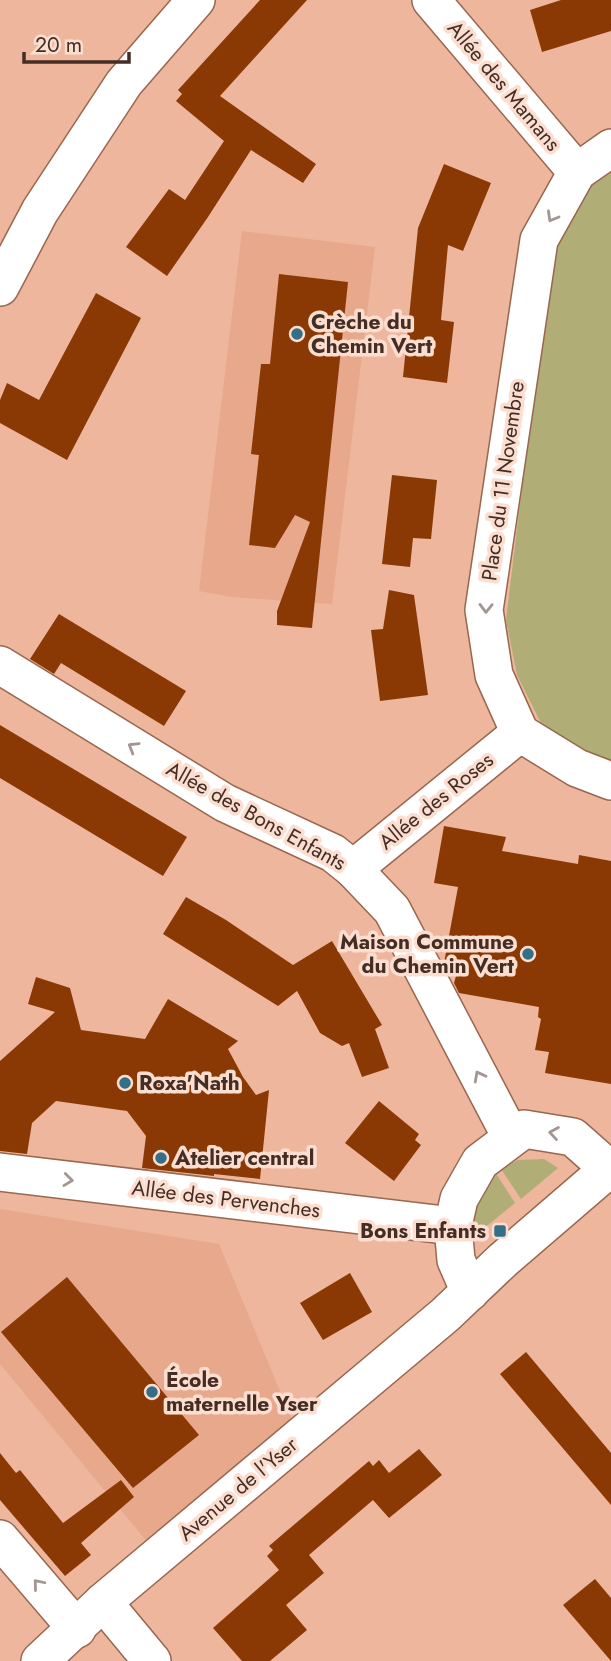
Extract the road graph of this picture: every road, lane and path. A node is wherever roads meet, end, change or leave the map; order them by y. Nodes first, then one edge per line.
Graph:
1 (196, 0) edge
2 (430, 0) edge
3 (611, 148) edge
4 (577, 172) junction
5 (0, 287) edge
6 (0, 665) edge
7 (520, 733) junction
8 (611, 780) edge
9 (353, 869) junction
10 (511, 1137) junction
11 (610, 1168) edge
12 (0, 1172) edge
13 (453, 1226) junction
14 (470, 1292) junction
15 (0, 1539) edge
16 (103, 1602) junction
17 (77, 1629) junction
18 (40, 1661) edge
19 (152, 1661) edge

1 - 5 street
2 - 4 street, Allée des Mamans
3 - 4 street, Place du 11 Novembre
4 -> 7 street, Place du 11 Novembre
9 -> 6 street, Allée des Bons Enfants
7 - 8 street
7 - 9 street, Allée des Roses
10 -> 9 street, Allée des Bons Enfants
11 -> 10 street, Avenue de l'Yser
10 - 13 street
11 - 14 street, Avenue de l'Yser
12 -> 13 street, Allée des Pervenches
13 - 14 street
14 - 16 street, Avenue de l'Yser
17 -> 15 street
16 - 17 street, Avenue de l'Yser
16 - 19 street
17 - 18 street, Avenue de l'Yser

